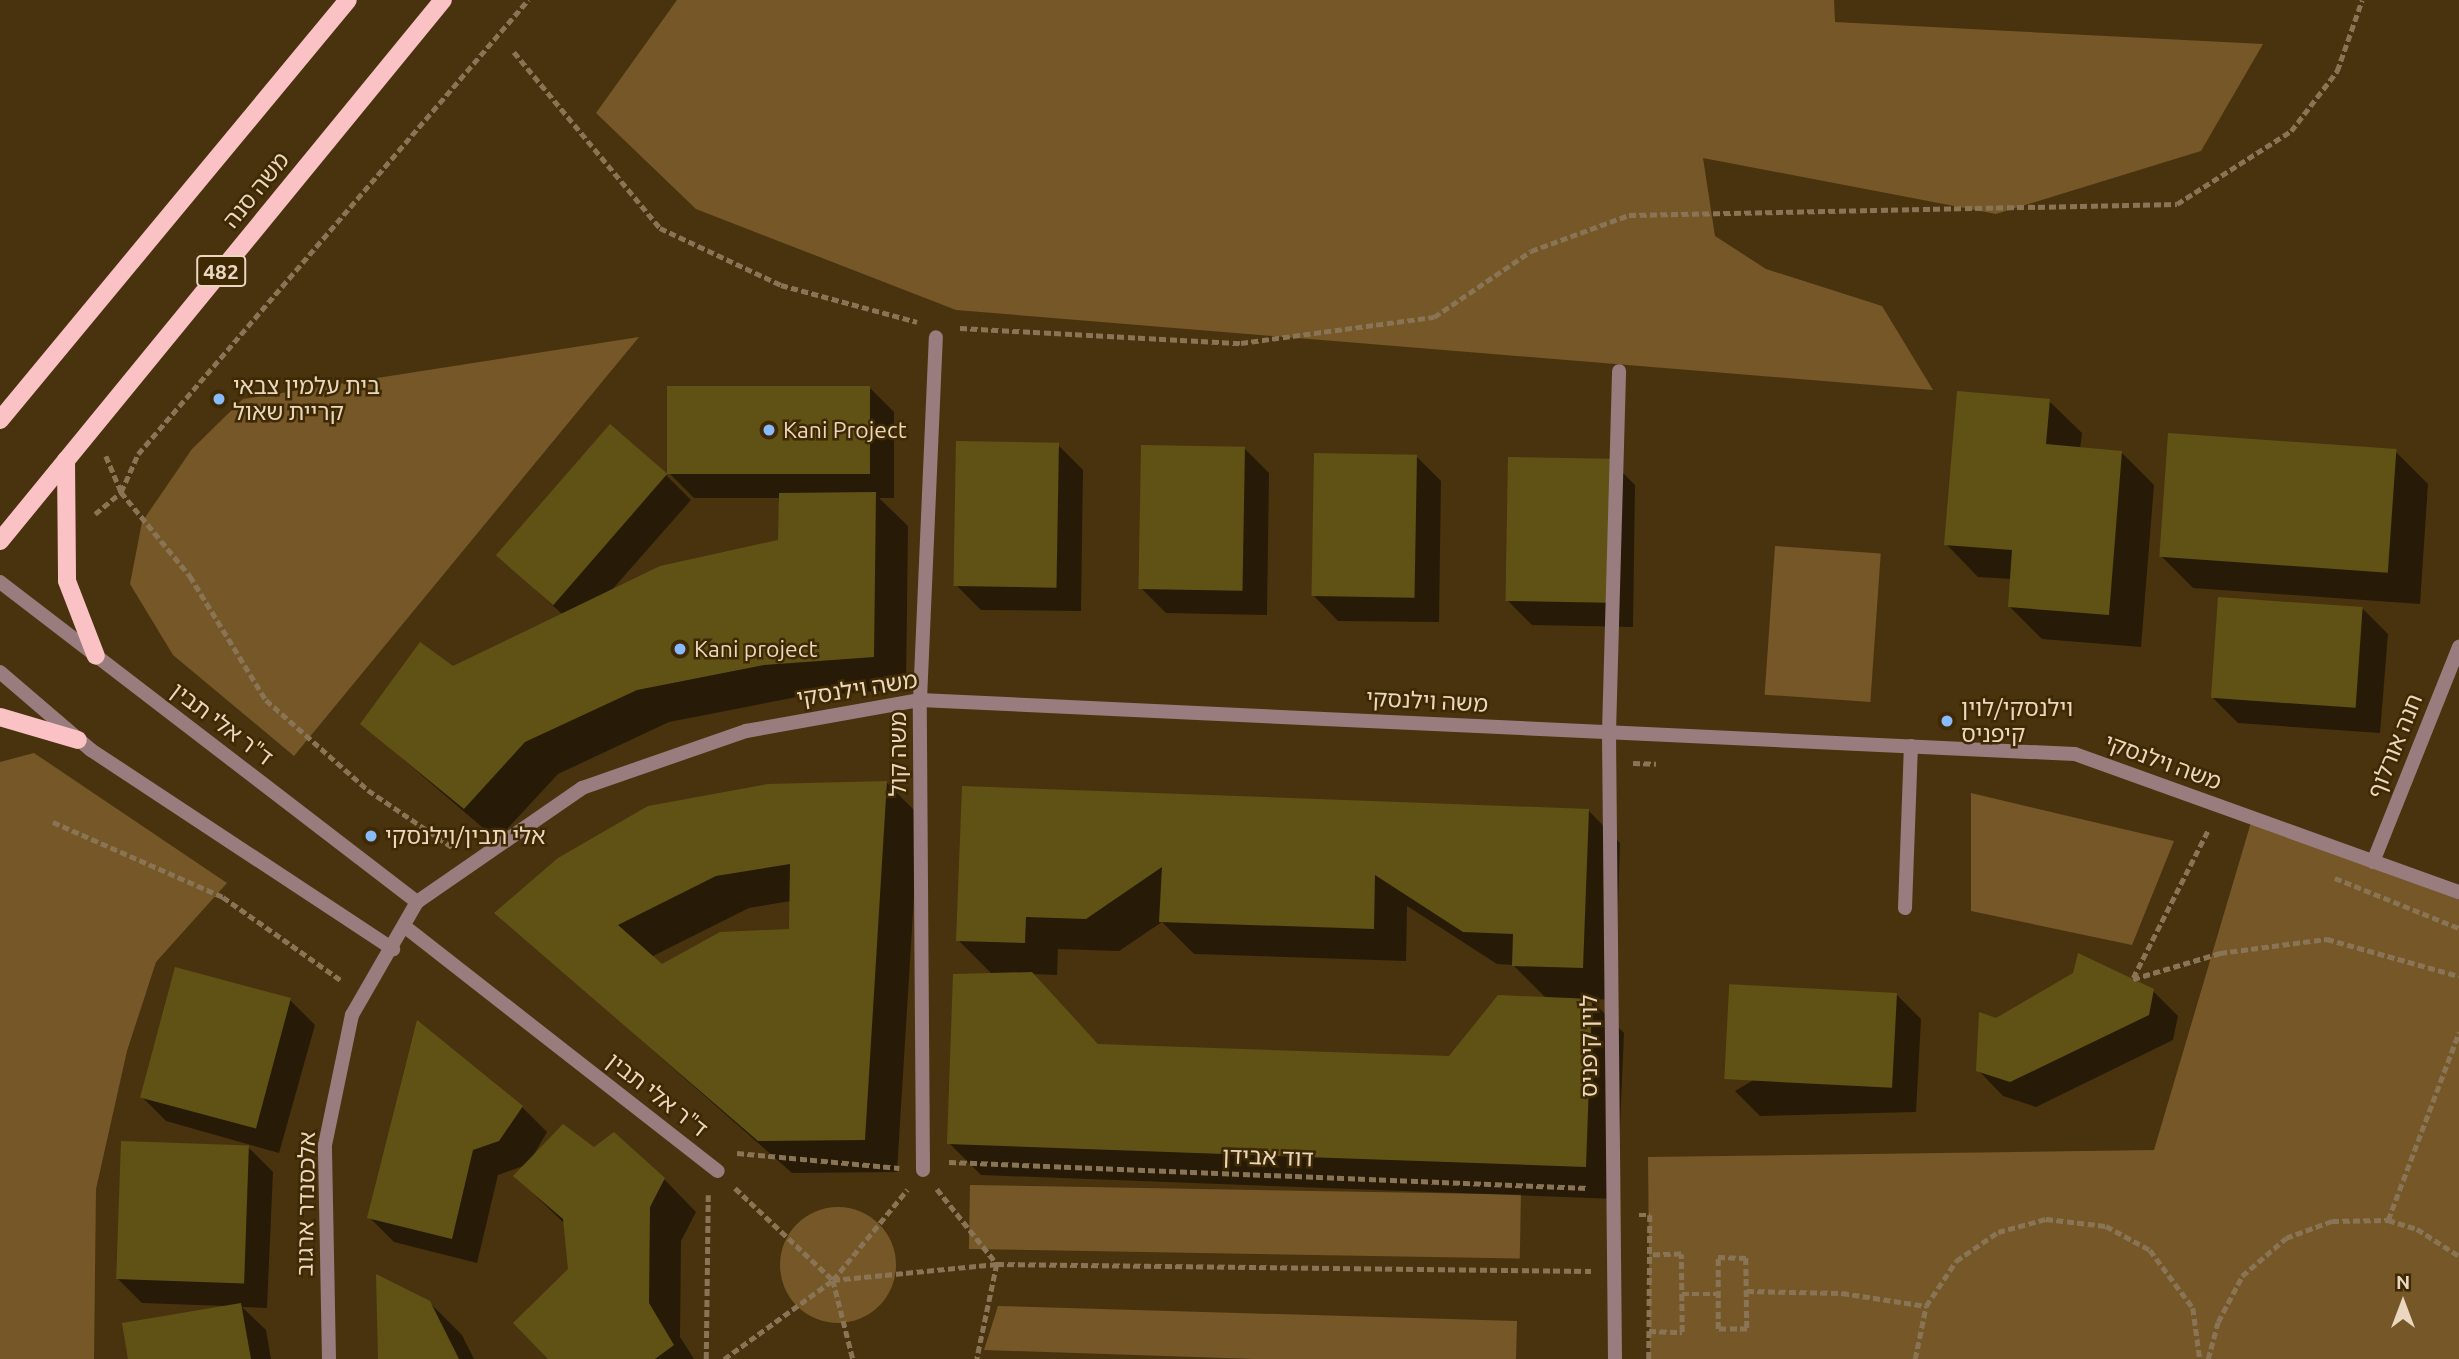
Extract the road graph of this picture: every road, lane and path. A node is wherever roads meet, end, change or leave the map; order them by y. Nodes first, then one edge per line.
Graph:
1 (348, 0) edge
2 (443, 0) edge
3 (527, 0) edge
4 (2362, 0) edge
5 (514, 52) dead end
6 (935, 332) junction
7 (1619, 371) dead end
8 (0, 420) edge
9 (94, 426) junction
10 (66, 460) junction
11 (121, 492) junction
12 (0, 541) edge
13 (0, 582) edge
14 (2459, 647) edge
15 (96, 656) junction
16 (0, 672) edge
17 (920, 700) junction
18 (0, 716) edge
19 (1609, 732) junction
20 (78, 740) junction
21 (1911, 746) junction
22 (1632, 763) dead end
23 (1660, 764) dead end
24 (2219, 807) junction
25 (53, 822) dead end
26 (2196, 823) dead end
27 (2208, 828) junction
28 (2221, 833) dead end
29 (474, 863) junction
30 (2373, 863) junction
31 (2321, 873) dead end
32 (2459, 892) edge
33 (417, 902) junction
34 (1905, 908) dead end
35 (404, 926) junction
36 (2459, 928) edge
37 (393, 948) junction
38 (2459, 976) edge
39 (363, 996) junction
40 (2459, 1032) edge
41 (922, 1166) junction
42 (718, 1172) junction
43 (1613, 1189) junction
44 (1650, 1216) dead end
45 (2388, 1220) junction
46 (1650, 1255) junction
47 (2459, 1256) edge
48 (997, 1264) junction
49 (1614, 1271) junction
50 (832, 1280) junction
51 (1747, 1291) junction
52 (1682, 1293) junction
53 (1718, 1293) junction
54 (1926, 1306) junction
55 (1649, 1331) junction
56 (329, 1359) edge
57 (706, 1359) edge
58 (724, 1359) edge
59 (853, 1359) edge
60 (977, 1359) edge
61 (1615, 1359) edge
62 (1649, 1359) edge
63 (1915, 1359) edge
64 (2200, 1359) edge
65 (2208, 1359) edge

1 - 8 main road
2 - 9 main road, משה סנה / 482
3 - 11 path
4 - 6 path
5 - 6 path
6 - 17 street, משה קול
7 - 19 street, לוין קיפניס
9 - 10 main road, משה סנה / 482
9 - 11 path
10 - 12 main road, משה סנה / 482
10 - 15 main road
11 - 29 path
13 - 15 street, ד"ר אלי תבין
14 - 30 street, חנה אורלוף
15 - 33 street, ד"ר אלי תבין
16 - 20 street
17 - 19 street, משה וילנסקי
17 - 29 street, משה וילנסקי
17 - 41 street, משה קול
18 - 20 main road
19 - 21 street, משה וילנסקי
19 - 43 street, לוין קיפניס
20 - 37 street
21 - 24 street, משה וילנסקי
21 - 34 street
22 - 23 path
24 - 27 path
24 - 30 street, משה וילנסקי
25 - 39 path
26 - 27 path
27 - 28 path
27 - 38 path
29 - 33 street, משה וילנסקי
30 - 32 street, משה וילנסקי
31 - 36 path
33 - 35 street, אלכסנדר ארגוב
35 - 37 street, אלכסנדר ארגוב
35 - 42 street, ד"ר אלי תבין
37 - 39 street, אלכסנדר ארגוב
39 - 56 street, אלכסנדר ארגוב
40 - 45 path
41 - 42 path, דוד אבידן
41 - 43 path, דוד אבידן
41 - 48 path
41 - 50 path
42 - 50 path
42 - 57 path
43 - 49 street, לוין קיפניס
44 - 46 path
45 - 47 path
45 - 65 path
46 - 52 path
46 - 55 path
48 - 49 path
48 - 50 path
48 - 60 path
49 - 61 street, לוין קיפניס
50 - 58 path
50 - 59 path
51 - 53 path
51 - 53 path
51 - 54 path
52 - 53 path
52 - 55 path
54 - 63 path
54 - 64 path
55 - 62 path

